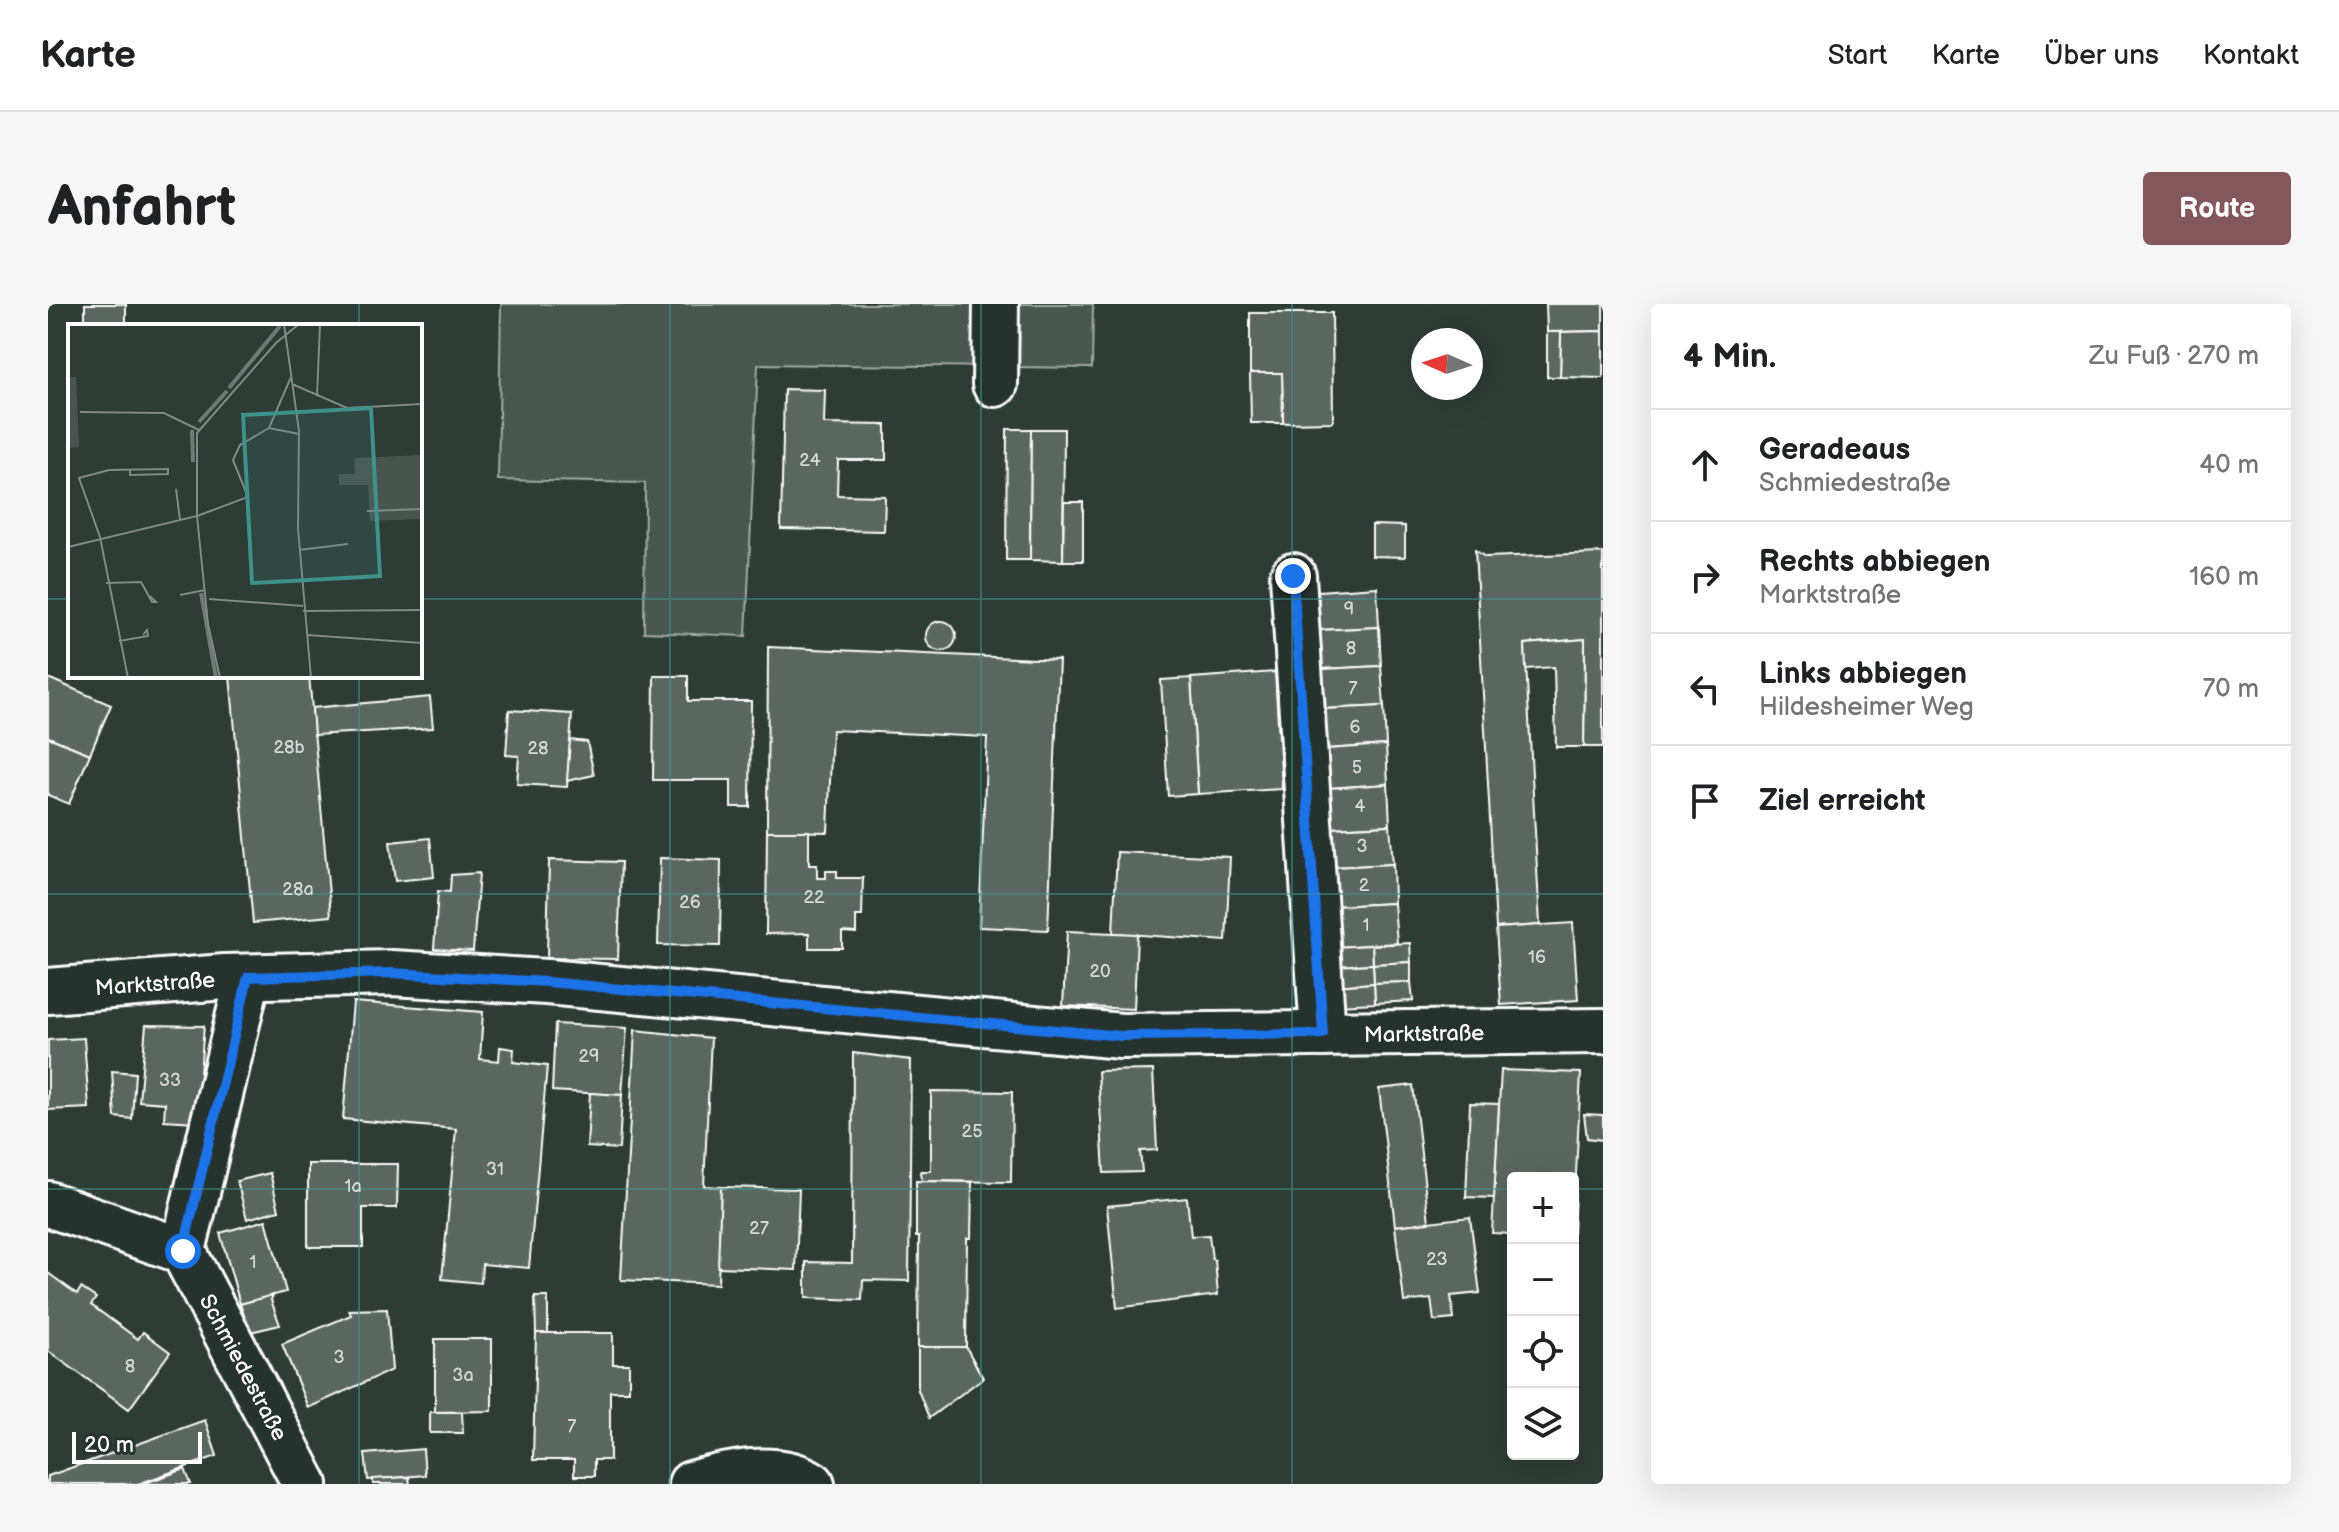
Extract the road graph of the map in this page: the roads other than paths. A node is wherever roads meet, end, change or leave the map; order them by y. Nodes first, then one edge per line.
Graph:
1 (996, 304) edge
2 (995, 384) dead end
3 (1293, 576) dead end
4 (248, 977) junction
5 (48, 991) edge
6 (1603, 1031) edge
7 (1323, 1034) junction
8 (48, 1204) edge
9 (183, 1251) junction
10 (305, 1484) edge
11 (691, 1484) edge
12 (812, 1484) edge

1 - 2 street
3 - 7 street
4 - 5 street, Marktstraße
4 - 7 street, Marktstraße
4 - 9 street
6 - 7 street, Marktstraße
8 - 9 street
9 - 10 street, Schmiedestraße
11 - 12 street

